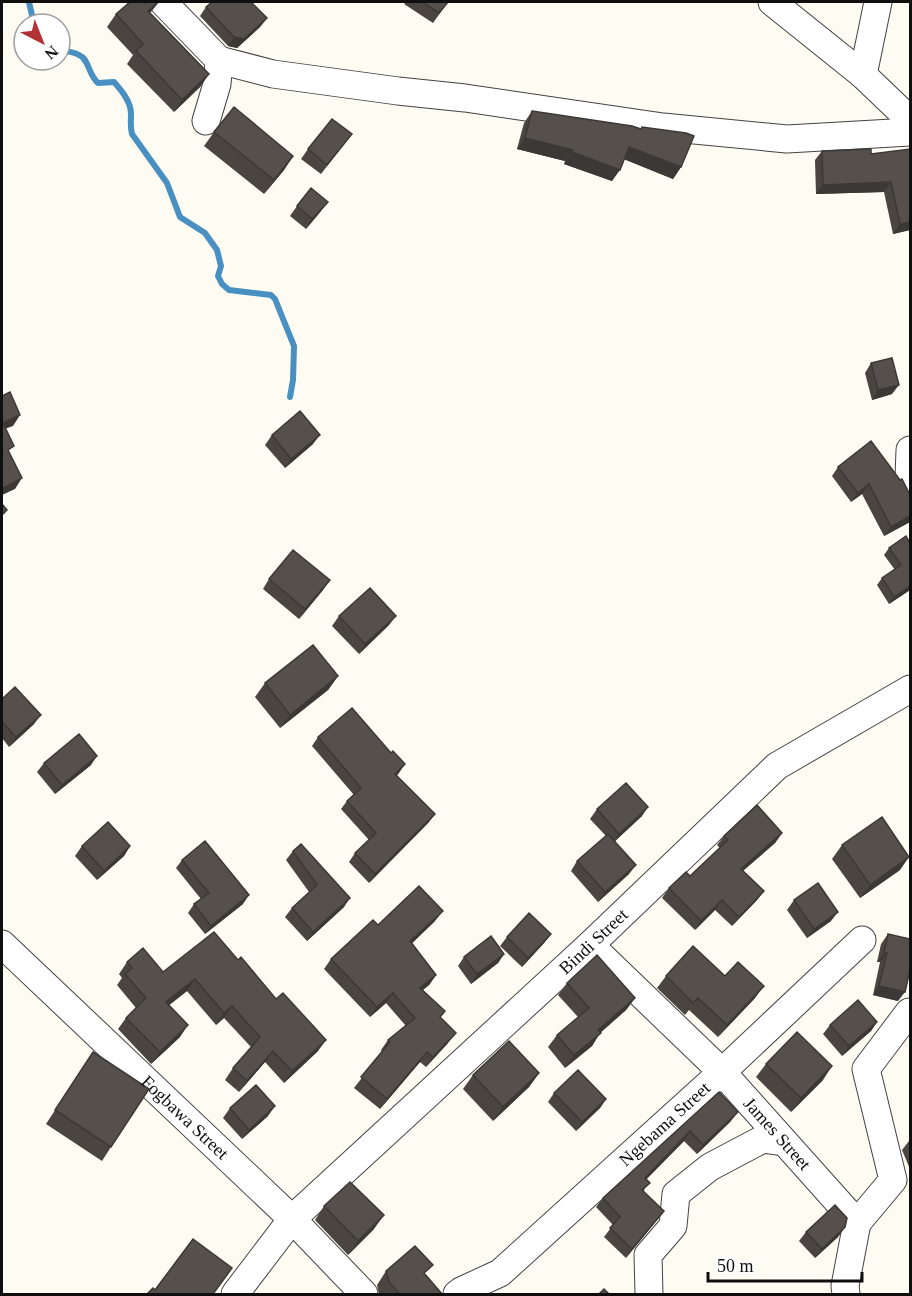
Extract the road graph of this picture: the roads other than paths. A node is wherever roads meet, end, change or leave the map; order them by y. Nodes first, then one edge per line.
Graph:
1 (163, 2) edge
2 (772, 2) edge
3 (878, 2) edge
4 (219, 60) junction
5 (863, 75) junction
6 (910, 120) edge
7 (206, 121) dead end
8 (910, 132) edge
9 (910, 450) edge
10 (910, 484) edge
11 (910, 689) edge
12 (862, 940) dead end
13 (2, 944) edge
14 (590, 945) junction
15 (910, 1013) edge
16 (722, 1072) junction
17 (784, 1142) junction
18 (292, 1219) junction
19 (857, 1223) junction
20 (235, 1294) edge
21 (364, 1294) edge
22 (457, 1294) edge
23 (649, 1294) edge
24 (846, 1294) edge

1 - 4 street
2 - 5 street
3 - 5 street
4 - 7 street
4 - 8 street
5 - 6 street
9 - 10 street
11 - 14 street, Bindi Street
12 - 16 street, Ngebama Street
13 - 18 street, Fogbawa Street
14 - 16 street, James Street
14 - 18 street, Bindi Street
15 - 19 street
16 - 17 street, James Street
16 - 22 street, Ngebama Street
17 - 19 street, James Street
17 - 23 street
18 - 20 street, Bindi Street
18 - 21 street, Fogbawa Street
19 - 24 street

